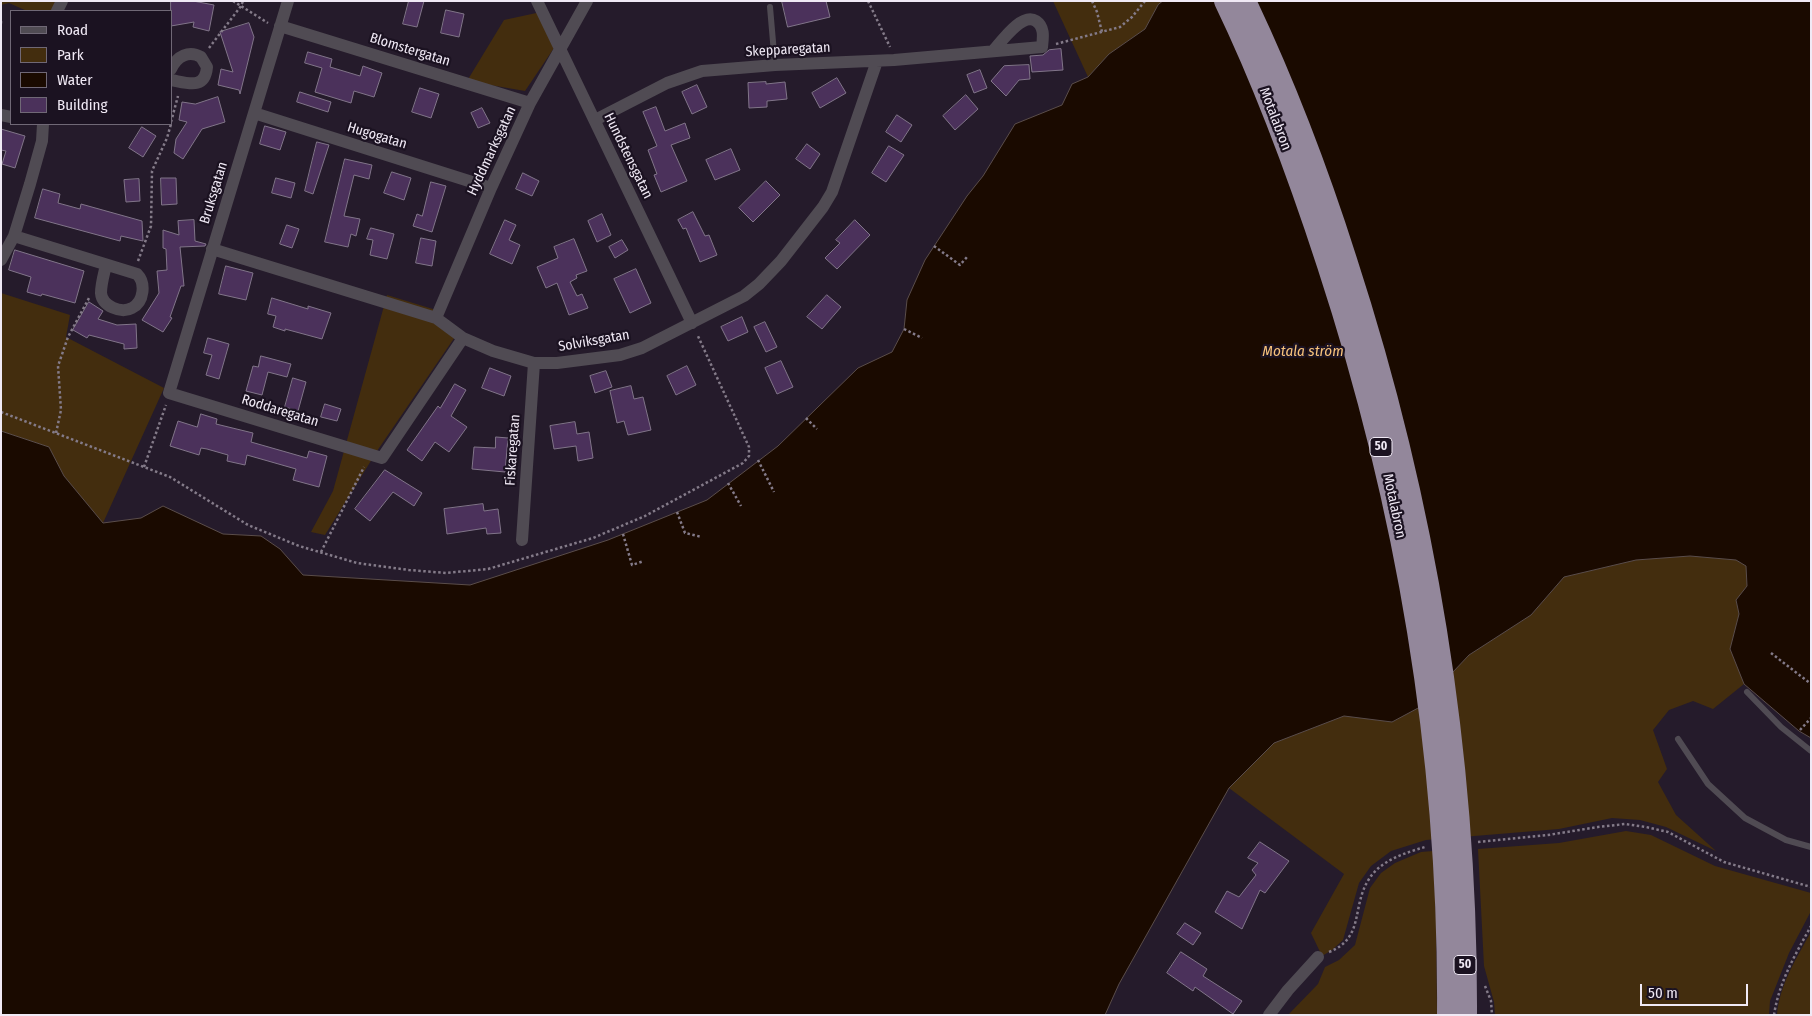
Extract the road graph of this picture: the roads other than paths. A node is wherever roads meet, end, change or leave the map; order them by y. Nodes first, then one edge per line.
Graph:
1 (288, 1) edge
2 (537, 1) edge
3 (587, 1) edge
4 (1225, 1) edge
5 (1245, 1) edge
6 (770, 7) dead end
7 (280, 26) junction
8 (561, 51) junction
9 (993, 51) junction
10 (877, 61) junction
11 (775, 65) junction
12 (172, 67) edge
13 (177, 81) edge
14 (530, 103) junction
15 (254, 114) junction
16 (595, 120) junction
17 (43, 125) edge
18 (491, 188) junction
19 (14, 236) junction
20 (212, 249) junction
21 (1, 260) edge
22 (106, 265) junction
23 (436, 318) junction
24 (692, 323) junction
25 (463, 338) junction
26 (534, 363) junction
27 (169, 393) joint
28 (522, 540) dead end
29 (1746, 692) dead end
30 (1678, 739) dead end
31 (1811, 750) edge
32 (1811, 847) edge
33 (1455, 915) junction
34 (1318, 957) road end
35 (1269, 1015) edge
36 (1448, 1015) edge
37 (1466, 1015) edge

1 - 7 street, Bruksgatan
2 - 8 street, Hundstensgatan
3 - 8 street, Hyddmarksgatan
4 - 33 highway, Motalabron / 50
5 - 33 highway, Motalabron / 50
6 - 11 lane
7 - 14 street, Blomstergatan
7 - 15 street, Bruksgatan
8 - 14 street, Hyddmarksgatan
8 - 16 street, Hundstensgatan
9 - 9 street, Skepparegatan
9 - 10 street, Skepparegatan
10 - 11 street, Skepparegatan
10 - 24 street, Solviksgatan
11 - 16 street, Skepparegatan
12 - 13 street
14 - 18 street, Hyddmarksgatan
15 - 18 street, Hugogatan
15 - 20 street, Bruksgatan
16 - 24 street, Hundstensgatan
17 - 19 street
18 - 23 street, Hyddmarksgatan
19 - 21 street
19 - 22 street
20 - 23 street, Solviksgatan
20 - 27 street, Bruksgatan
22 - 22 street
23 - 25 street, Solviksgatan
24 - 26 street, Solviksgatan
25 - 26 street, Solviksgatan
25 - 27 street, Roddaregatan
26 - 28 street, Fiskaregatan
29 - 31 lane
30 - 32 lane
33 - 36 highway, 50
33 - 37 highway, 50
34 - 35 street

